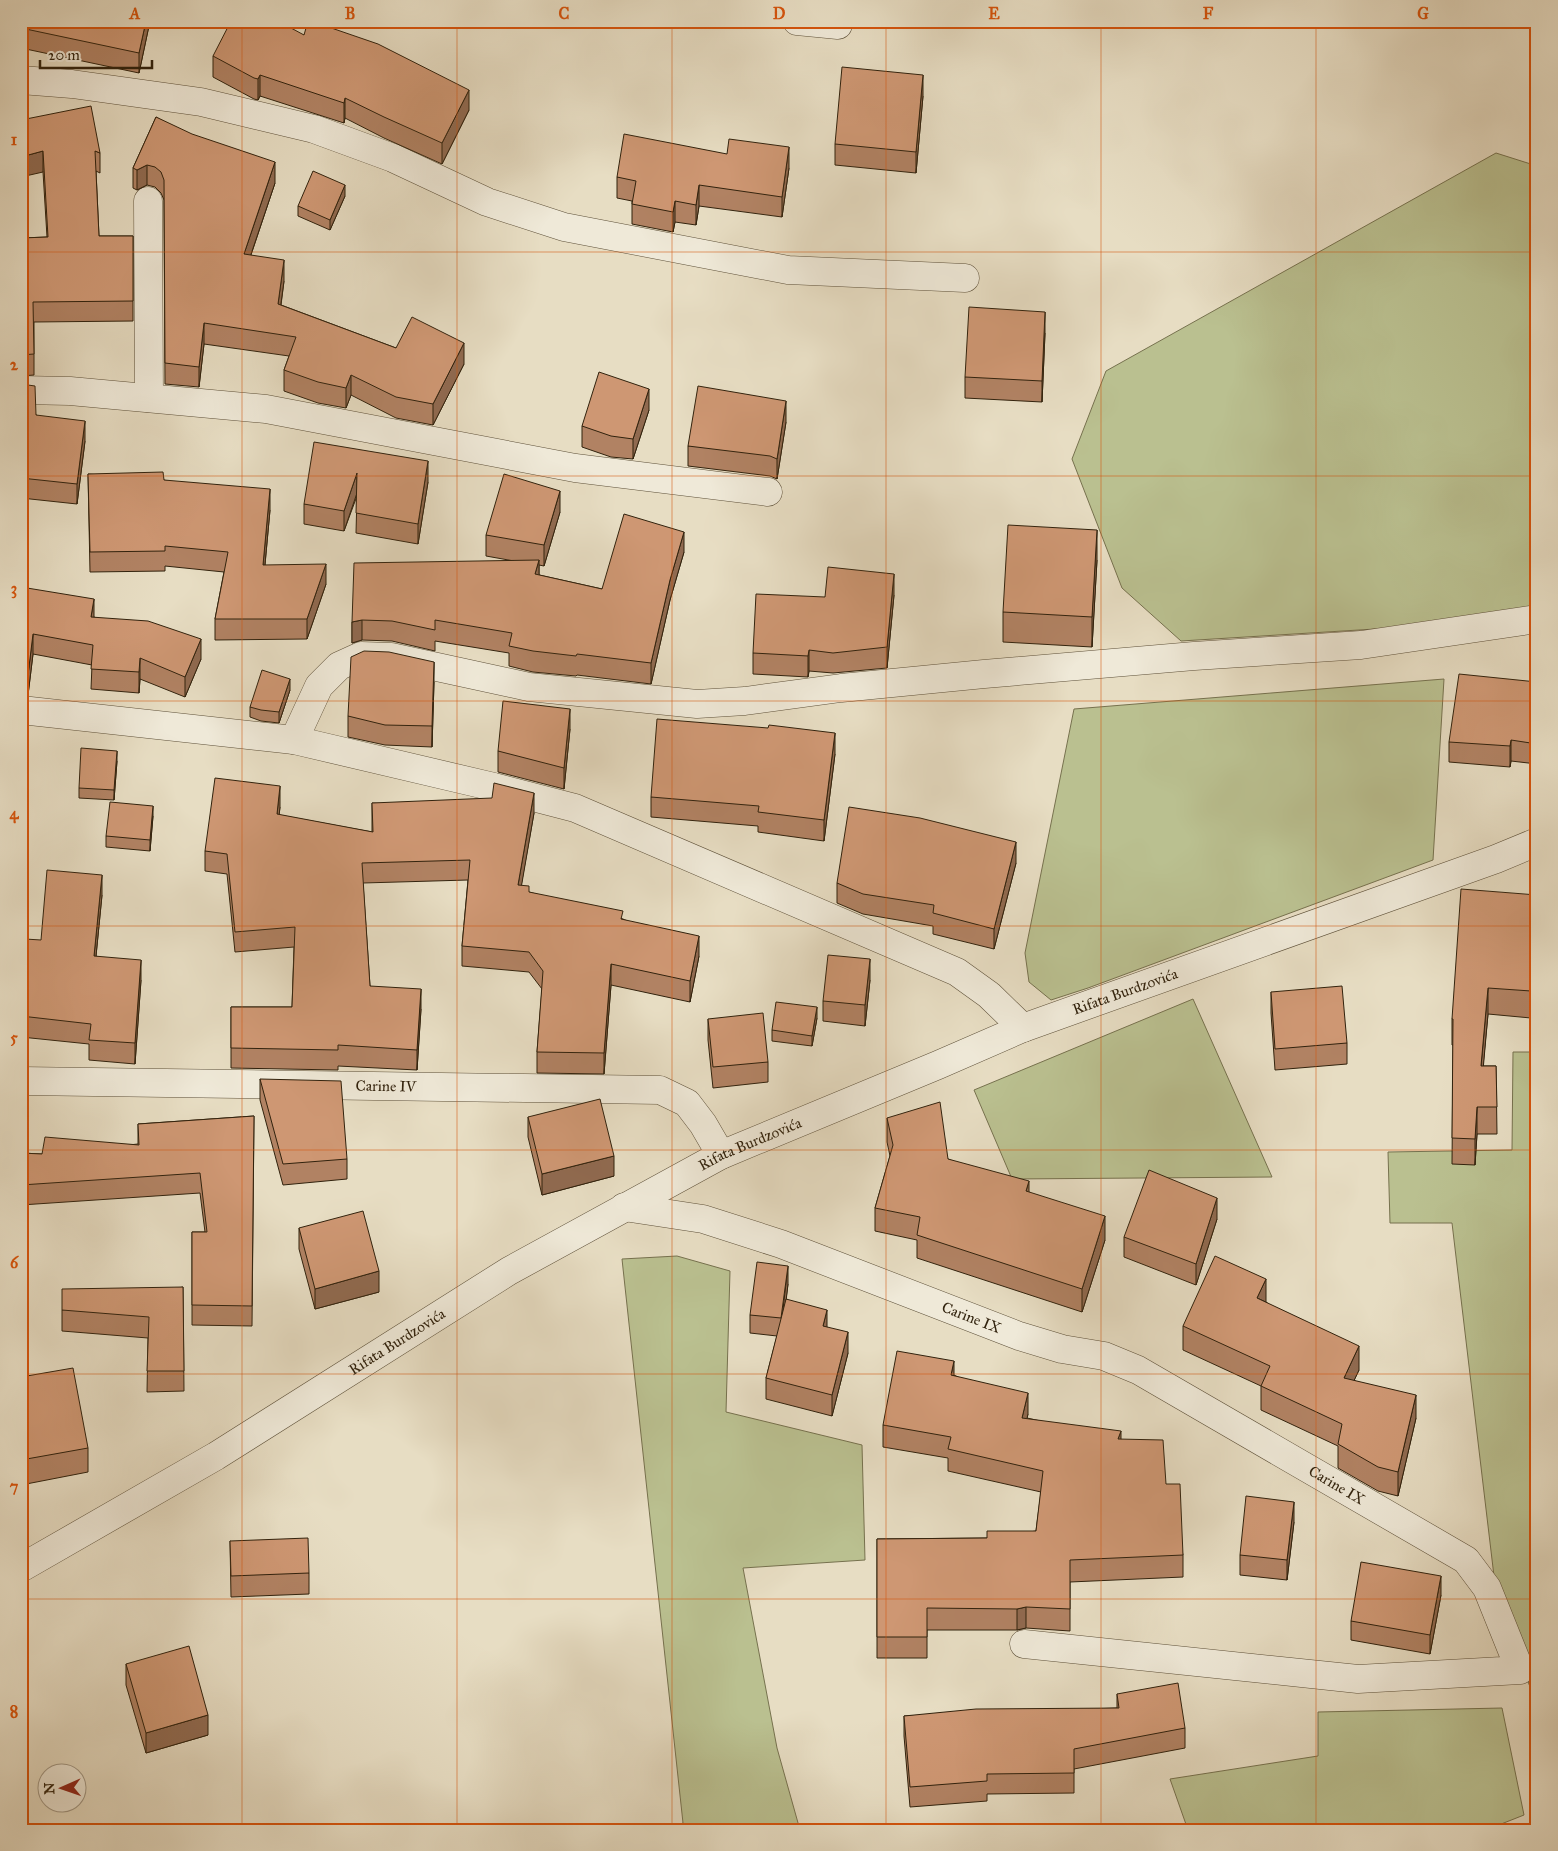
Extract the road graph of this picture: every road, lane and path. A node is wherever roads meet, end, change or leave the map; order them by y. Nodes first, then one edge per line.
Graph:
1 (797, 21) edge
2 (838, 25) dead end
3 (21, 80) edge
4 (148, 201) dead end
5 (965, 278) dead end
6 (21, 390) edge
7 (149, 398) junction
8 (768, 492) dead end
9 (1537, 619) edge
10 (21, 710) edge
11 (294, 740) junction
12 (1537, 842) edge
13 (1023, 1028) junction
14 (21, 1081) edge
15 (720, 1155) junction
16 (624, 1207) junction
17 (21, 1568) edge
18 (1024, 1644) dead end

1 - 2 street
3 - 5 street
4 - 7 street
6 - 7 street
7 - 8 street
9 - 11 street
10 - 11 street
11 - 13 street
12 - 13 street, Rifata Burdzovića
13 - 15 street, Rifata Burdzovića
14 - 15 street, Carine IV
15 - 16 street, Rifata Burdzovića
16 - 17 street, Rifata Burdzovića
16 - 18 street, Carine IX

